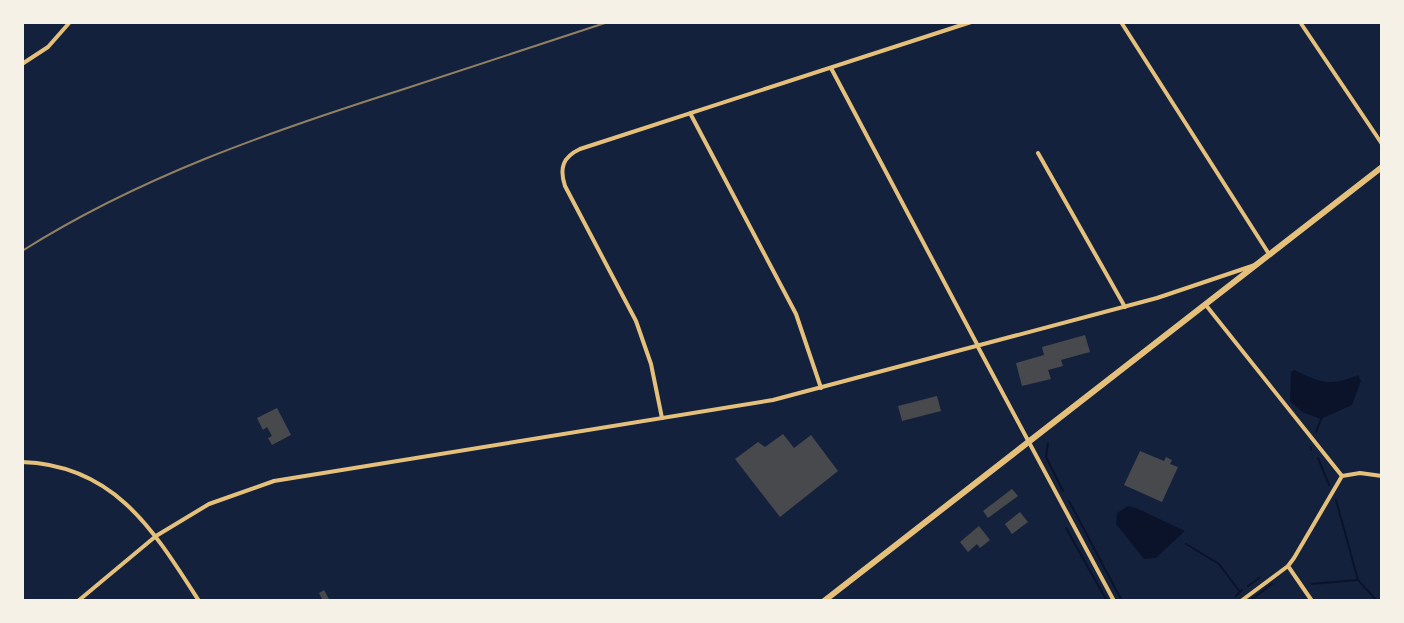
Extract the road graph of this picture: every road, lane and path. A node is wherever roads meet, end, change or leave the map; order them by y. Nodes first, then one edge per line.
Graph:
1 (70, 22) edge
2 (971, 22) edge
3 (1121, 22) edge
4 (1300, 22) edge
5 (22, 64) edge
6 (831, 68) junction
7 (690, 113) junction
8 (1382, 144) edge
9 (1038, 153) dead end
10 (1382, 167) edge
11 (1269, 254) junction
12 (1256, 264) junction
13 (1205, 304) junction
14 (1125, 307) junction
15 (978, 347) junction
16 (821, 388) junction
17 (662, 419) junction
18 (1029, 442) junction
19 (22, 462) edge
20 (1342, 476) junction
21 (1382, 476) edge
22 (156, 536) junction
23 (1288, 566) junction
24 (78, 601) edge
25 (199, 601) edge
26 (824, 601) edge
27 (1114, 601) edge
28 (1241, 601) edge
29 (1312, 601) edge

1 - 5 street
2 - 6 street
3 - 11 street
4 - 8 street
6 - 7 street
6 - 15 street
7 - 16 street
7 - 17 street
9 - 14 street
10 - 11 main road
11 - 12 main road
12 - 13 main road
12 - 14 street
13 - 18 main road
13 - 20 street
14 - 15 street
15 - 16 street
15 - 18 street
16 - 17 street
17 - 22 street
18 - 26 main road
18 - 27 street
19 - 22 street
20 - 21 street
20 - 23 street
22 - 24 street
22 - 25 street
23 - 28 street
23 - 29 street

